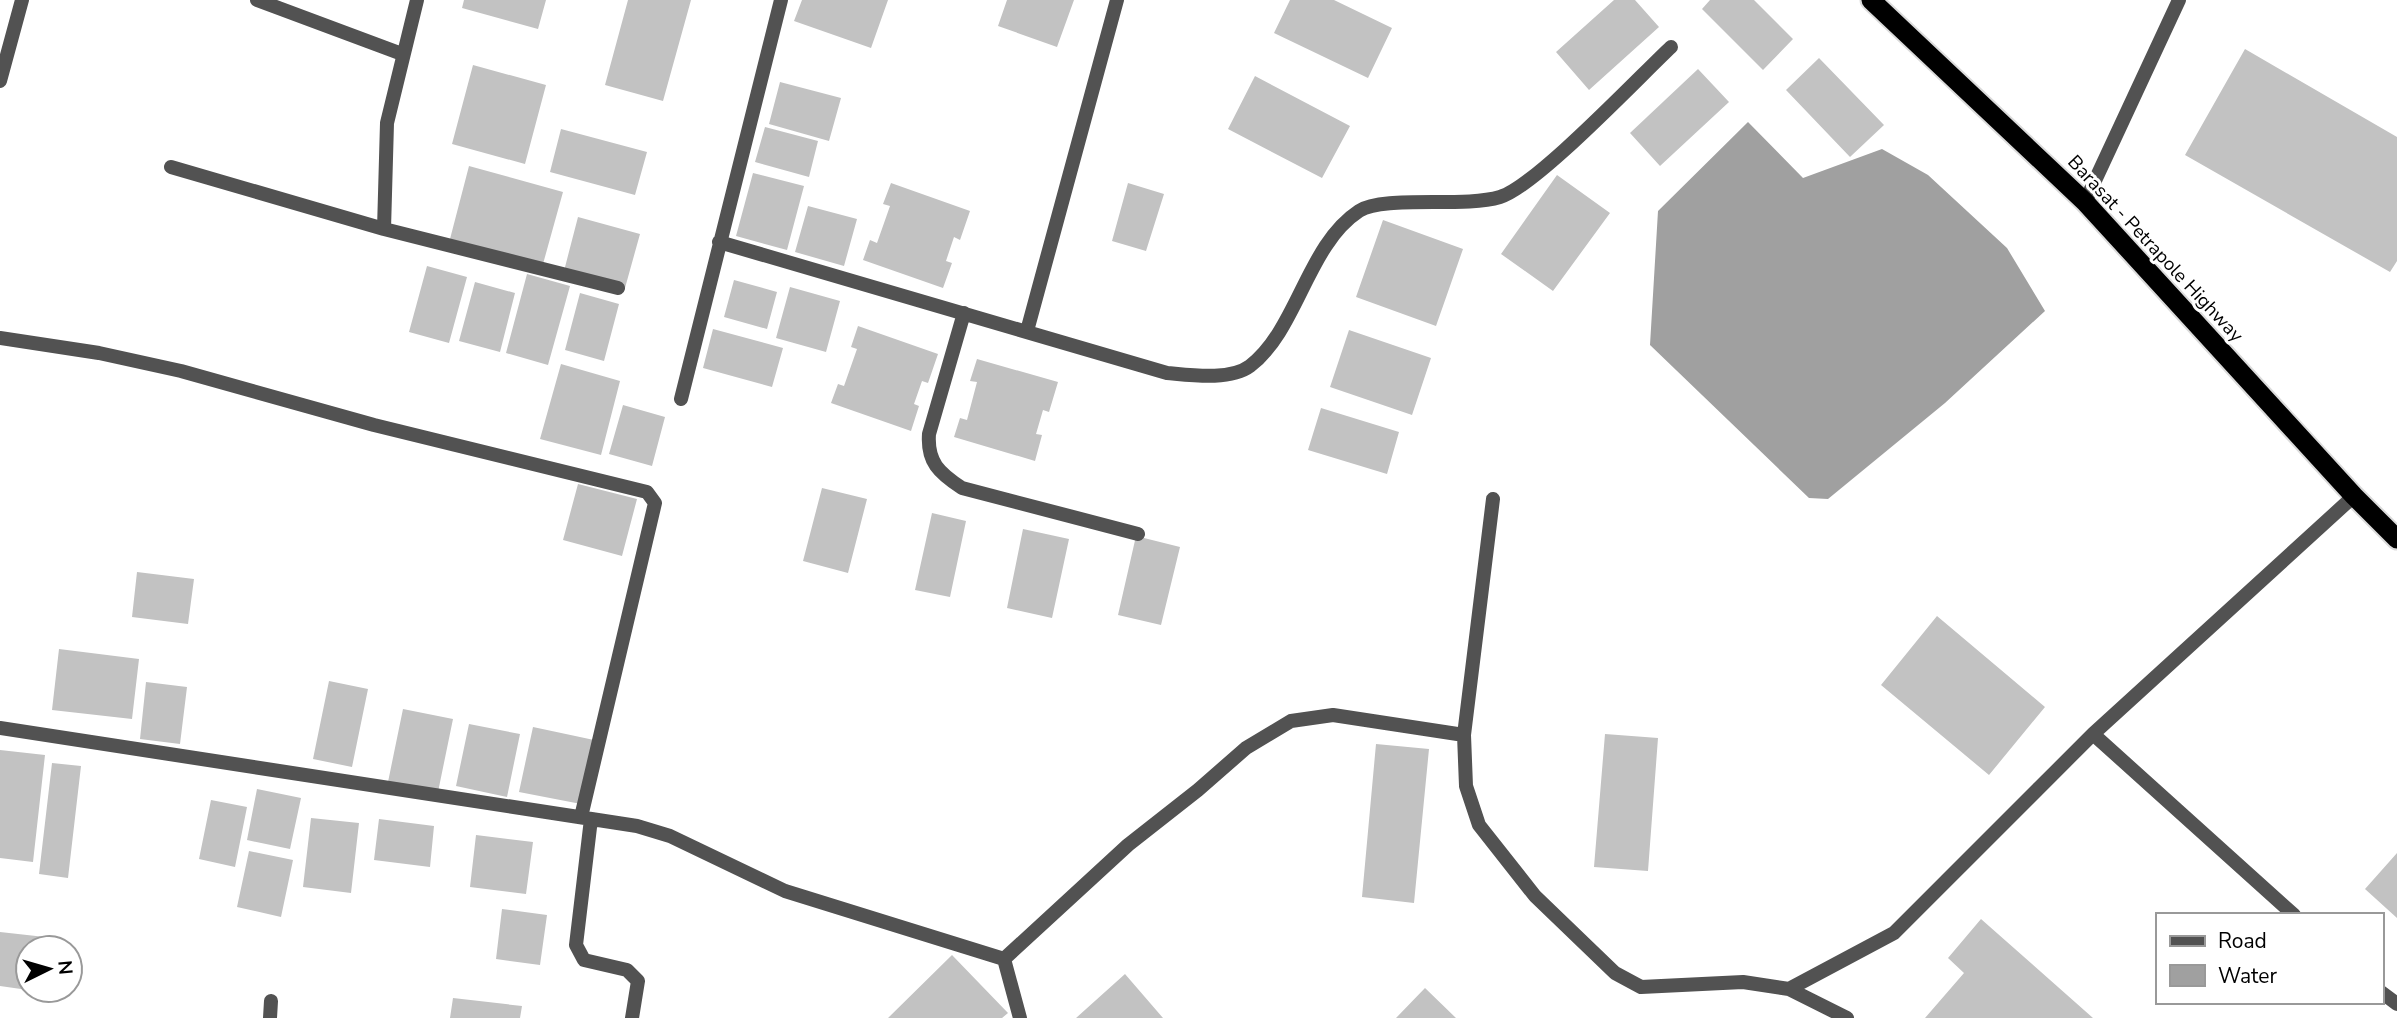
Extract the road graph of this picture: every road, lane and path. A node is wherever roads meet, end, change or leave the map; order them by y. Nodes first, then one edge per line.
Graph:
1 (22, 0) edge
2 (257, 0) edge
3 (417, 0) edge
4 (781, 0) edge
5 (1117, 0) edge
6 (1871, 0) edge
7 (2179, 0) edge
8 (1671, 47) dead end
9 (402, 54) junction
10 (0, 81) edge
11 (171, 167) dead end
12 (2085, 201) junction
13 (384, 229) junction
14 (719, 242) junction
15 (618, 288) dead end
16 (964, 313) junction
17 (1027, 331) junction
18 (0, 338) edge
19 (681, 399) dead end
20 (2354, 496) junction
21 (1493, 499) dead end
22 (1138, 534) dead end
23 (2397, 539) edge
24 (0, 728) edge
25 (2093, 734) junction
26 (1464, 735) junction
27 (586, 818) junction
28 (2292, 913) edge
29 (1004, 959) junction
30 (1788, 989) junction
31 (271, 1001) dead end
32 (270, 1018) edge
33 (632, 1018) edge
34 (1020, 1018) edge
35 (1847, 1018) edge

1 - 10 street
2 - 9 street
3 - 9 street
4 - 14 street
5 - 17 street
6 - 12 highway, Barasat - Petrapole Highway
7 - 12 street
8 - 17 street
9 - 13 street
11 - 13 street
12 - 20 highway, Barasat - Petrapole Highway
13 - 15 street
14 - 16 street
14 - 19 street
16 - 17 street
16 - 22 street
18 - 27 street
20 - 23 highway, Barasat - Petrapole Highway
20 - 25 street
21 - 26 street
24 - 27 street
25 - 28 street
25 - 30 street
26 - 29 street
26 - 30 street
27 - 29 street
27 - 33 street
29 - 34 street
30 - 35 street
31 - 32 street

